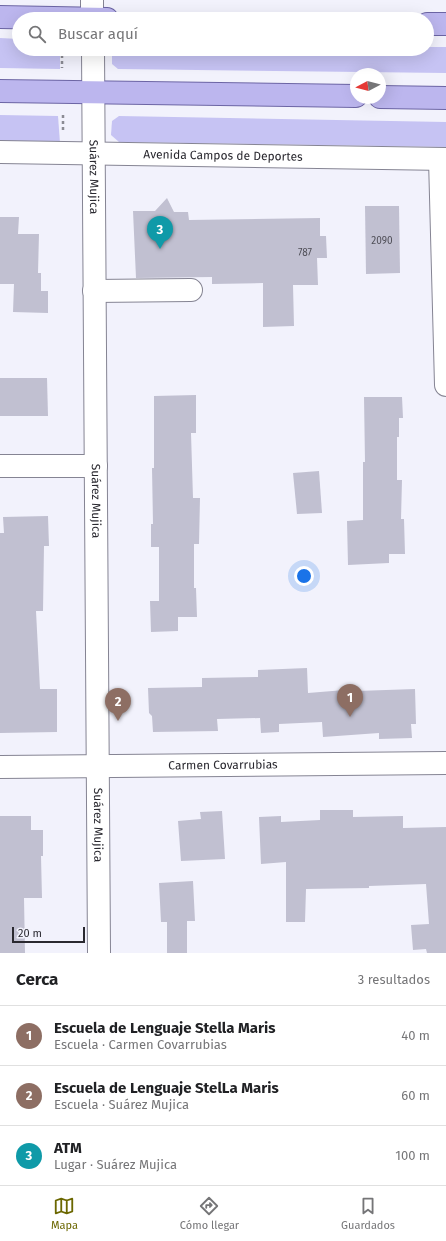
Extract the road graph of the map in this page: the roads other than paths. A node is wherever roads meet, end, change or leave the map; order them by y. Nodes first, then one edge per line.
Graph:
1 (92, 0) edge
2 (92, 12) edge
3 (0, 18) edge
4 (12, 18) edge
5 (434, 24) edge
6 (446, 24) edge
7 (92, 56) edge
8 (0, 91) edge
9 (93, 92) junction
10 (350, 96) edge
11 (386, 97) edge
12 (446, 98) edge
13 (0, 152) edge
14 (93, 153) junction
15 (443, 159) edge
16 (191, 290) dead end
17 (94, 292) junction
18 (446, 385) edge
19 (0, 466) edge
20 (96, 466) junction
21 (446, 763) edge
22 (98, 766) junction
23 (0, 767) edge
24 (99, 953) edge

1 - 2 street
3 - 4 main road
5 - 6 main road
7 - 9 street, Suárez Mujica
8 - 9 main road
9 - 10 main road
9 - 14 street, Suárez Mujica
11 - 12 main road
13 - 14 street, Avenida Campos de Deportes
14 - 15 street, Avenida Campos de Deportes
14 - 17 street, Suárez Mujica
15 - 18 street
16 - 17 street
17 - 20 street, Suárez Mujica
19 - 20 street
20 - 22 street, Suárez Mujica
21 - 22 street, Carmen Covarrubias
22 - 23 street, Carmen Covarrubias
22 - 24 street, Suárez Mujica

